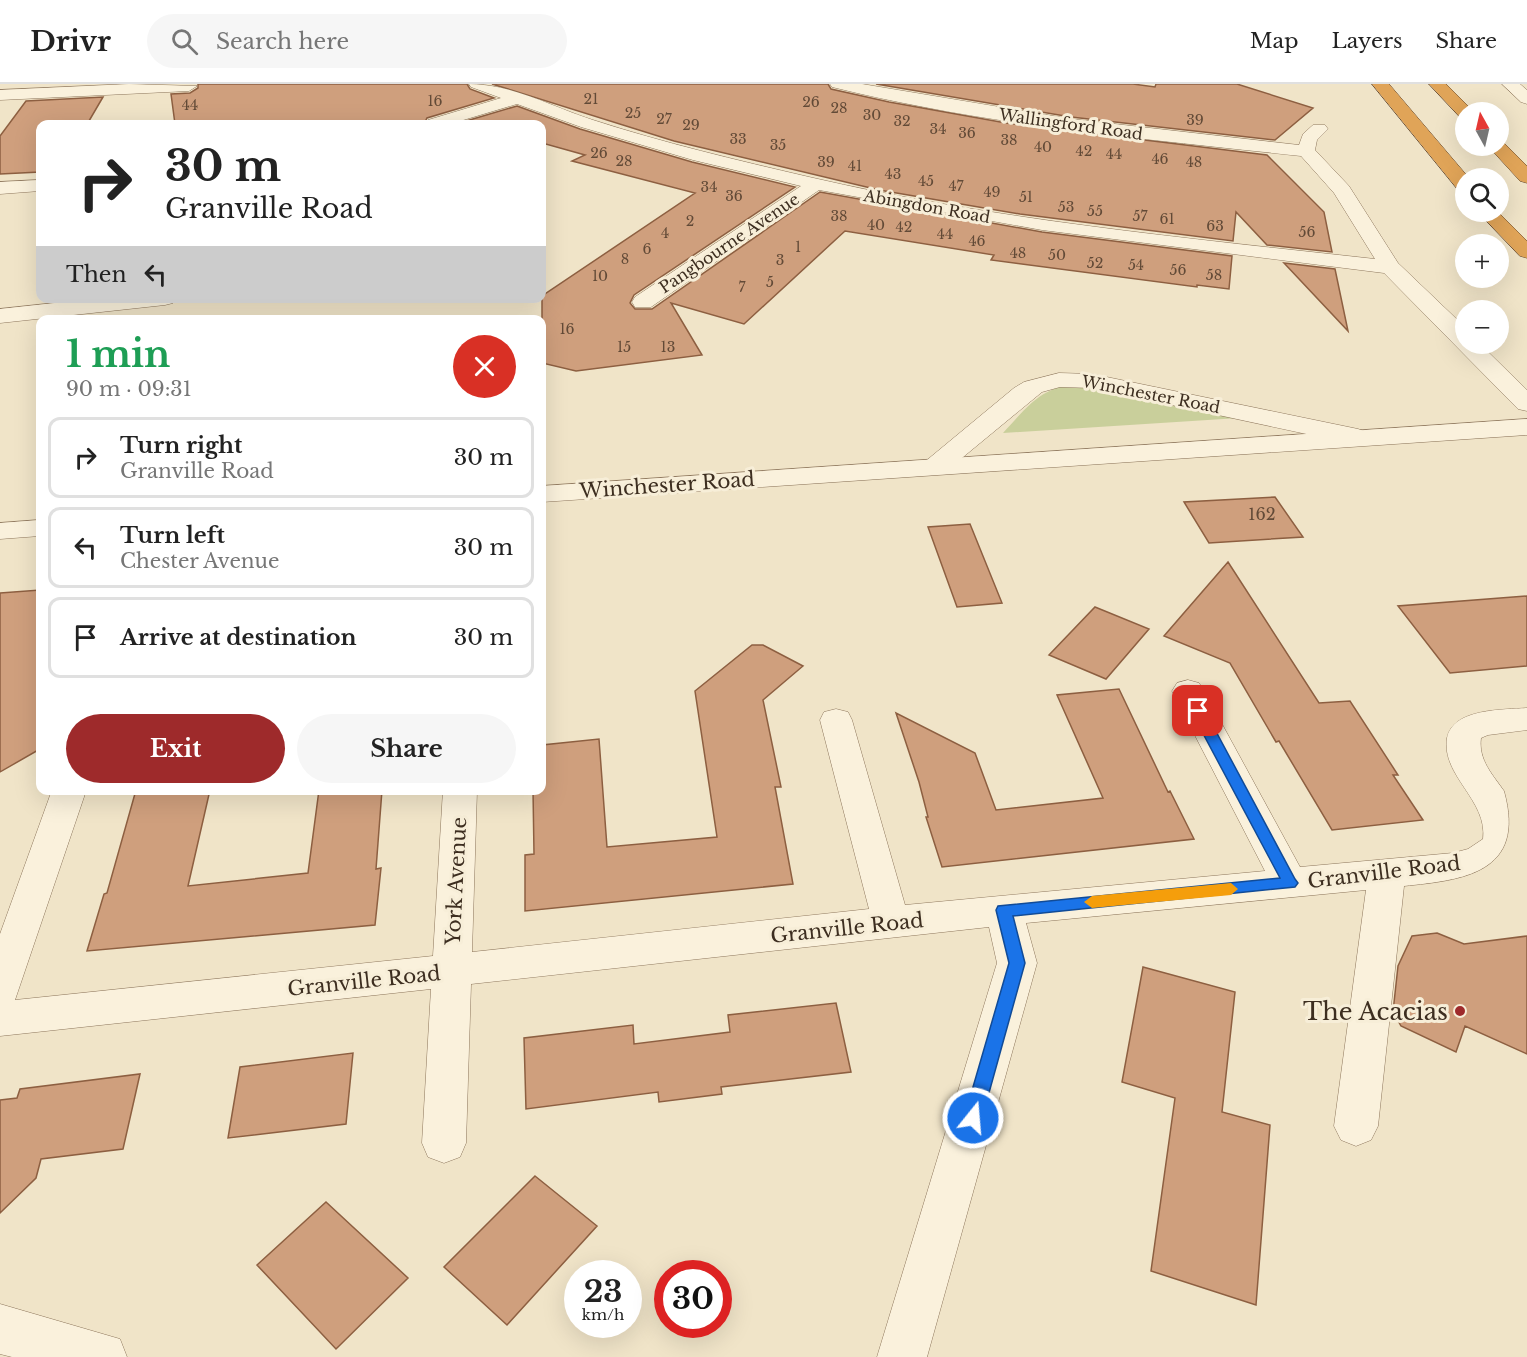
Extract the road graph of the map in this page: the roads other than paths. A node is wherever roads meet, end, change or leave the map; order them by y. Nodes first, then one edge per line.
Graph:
1 (477, 84) edge
2 (838, 84) edge
3 (1380, 84) edge
4 (1438, 84) edge
5 (1510, 84) edge
6 (189, 86) dead end
7 (0, 95) edge
8 (515, 99) junction
9 (1527, 99) edge
10 (1455, 102) edge
11 (447, 120) edge
12 (1319, 129) dead end
13 (1306, 151) junction
14 (1507, 156) edge
15 (1455, 174) edge
16 (1527, 177) edge
17 (815, 185) junction
18 (36, 186) edge
19 (0, 188) edge
20 (1497, 222) edge
21 (1527, 252) edge
22 (1390, 267) junction
23 (643, 302) dead end
24 (119, 303) edge
25 (0, 316) edge
26 (1455, 330) edge
27 (1479, 354) edge
28 (1527, 404) edge
29 (1527, 427) edge
30 (1358, 437) junction
31 (936, 466) junction
32 (546, 494) edge
33 (36, 528) edge
34 (0, 531) edge
35 (1188, 691) dead end
36 (1527, 719) edge
37 (836, 720) dead end
38 (68, 795) edge
39 (460, 795) edge
40 (1387, 874) junction
41 (1290, 883) junction
42 (1004, 910) junction
43 (891, 922) junction
44 (452, 972) junction
45 (0, 990) edge
46 (0, 1019) edge
47 (1356, 1126) dead end
48 (444, 1143) dead end
49 (0, 1329) edge
50 (102, 1357) edge
51 (902, 1357) edge

1 - 8 street, Abingdon Road
2 - 13 street, Wallingford Road
3 - 15 highway
4 - 10 highway
5 - 9 street
6 - 7 street
8 - 11 street
8 - 17 street, Abingdon Road
12 - 13 street
13 - 22 street
14 - 16 highway
17 - 22 street, Abingdon Road
17 - 23 street, Pangbourne Avenue
18 - 19 street
20 - 21 highway
22 - 26 street
24 - 25 street
27 - 28 street
29 - 30 street, Winchester Road
30 - 31 street, Winchester Road
30 - 31 street, Winchester Road
31 - 32 street, Winchester Road
33 - 34 street
35 - 41 street
36 - 40 street, Granville Road
37 - 43 street
38 - 45 street
39 - 44 street, York Avenue
40 - 41 street, Granville Road
40 - 47 street
41 - 42 street, Granville Road
42 - 43 street, Granville Road
42 - 51 street
43 - 44 street, Granville Road
44 - 46 street, Granville Road
44 - 48 street, York Avenue
49 - 50 street

